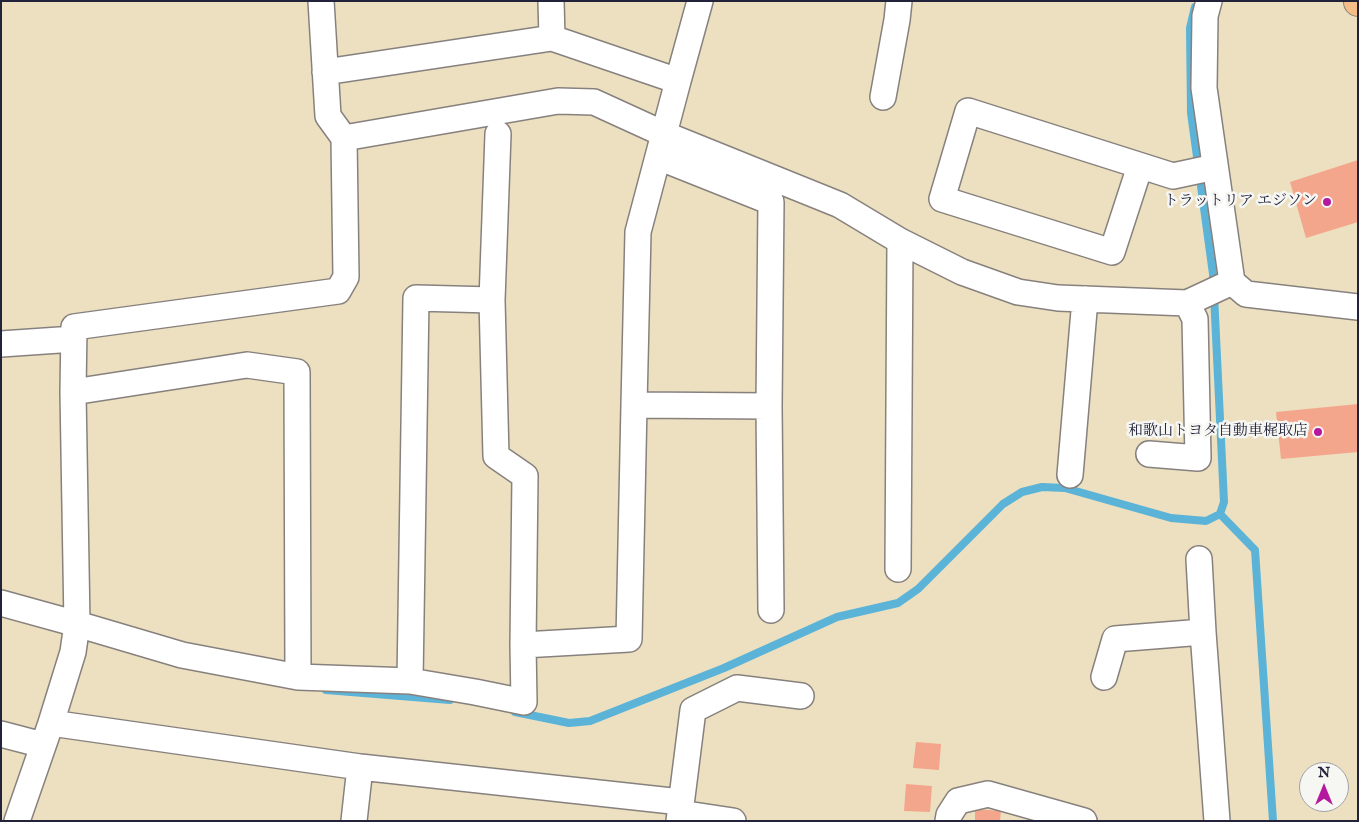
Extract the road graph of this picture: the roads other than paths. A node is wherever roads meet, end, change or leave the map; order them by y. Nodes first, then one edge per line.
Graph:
1 (321, 1) edge
2 (550, 1) edge
3 (700, 1) edge
4 (899, 1) edge
5 (1209, 1) edge
6 (552, 38) junction
7 (325, 72) junction
8 (678, 81) junction
9 (883, 97) dead end
10 (498, 134) dead end
11 (344, 138) junction
12 (661, 146) junction
13 (1140, 166) junction
14 (1205, 170) junction
15 (900, 241) junction
16 (1228, 283) junction
17 (1085, 299) junction
18 (492, 300) junction
19 (1194, 300) junction
20 (1358, 307) edge
21 (74, 338) junction
22 (1, 344) edge
23 (73, 392) junction
24 (634, 406) junction
25 (769, 406) junction
26 (1149, 454) dead end
27 (1070, 475) dead end
28 (1199, 559) dead end
29 (898, 569) dead end
30 (1, 603) edge
31 (771, 610) dead end
32 (77, 624) junction
33 (1203, 632) junction
34 (523, 645) junction
35 (298, 677) junction
36 (1104, 677) dead end
37 (410, 682) junction
38 (801, 696) dead end
39 (1, 734) edge
40 (47, 734) junction
41 (360, 767) junction
42 (680, 812) edge
43 (12, 813) edge
44 (354, 821) edge
45 (734, 821) edge
46 (948, 821) edge
47 (1084, 821) edge
48 (1217, 821) edge

1 - 7 street
2 - 6 street
3 - 8 street
4 - 9 street
5 - 14 street
6 - 7 street
6 - 8 street
7 - 11 street
8 - 12 street
10 - 18 street
11 - 12 street
11 - 21 street
12 - 15 street
12 - 24 street
12 - 25 street
13 - 13 street
13 - 14 street
14 - 16 street
15 - 17 street
15 - 29 street
16 - 19 street
16 - 20 street
17 - 19 street
17 - 27 street
18 - 34 street
18 - 37 street
19 - 26 street
21 - 22 street
21 - 23 street
23 - 32 street
23 - 35 street
24 - 25 street
24 - 34 street
25 - 31 street
28 - 33 street
30 - 32 street
32 - 35 street
32 - 40 street
33 - 36 street
33 - 48 street
34 - 37 street
35 - 37 street
38 - 42 street
39 - 40 street
40 - 41 street
40 - 43 street
41 - 42 street
41 - 44 street
42 - 45 street
46 - 47 street

